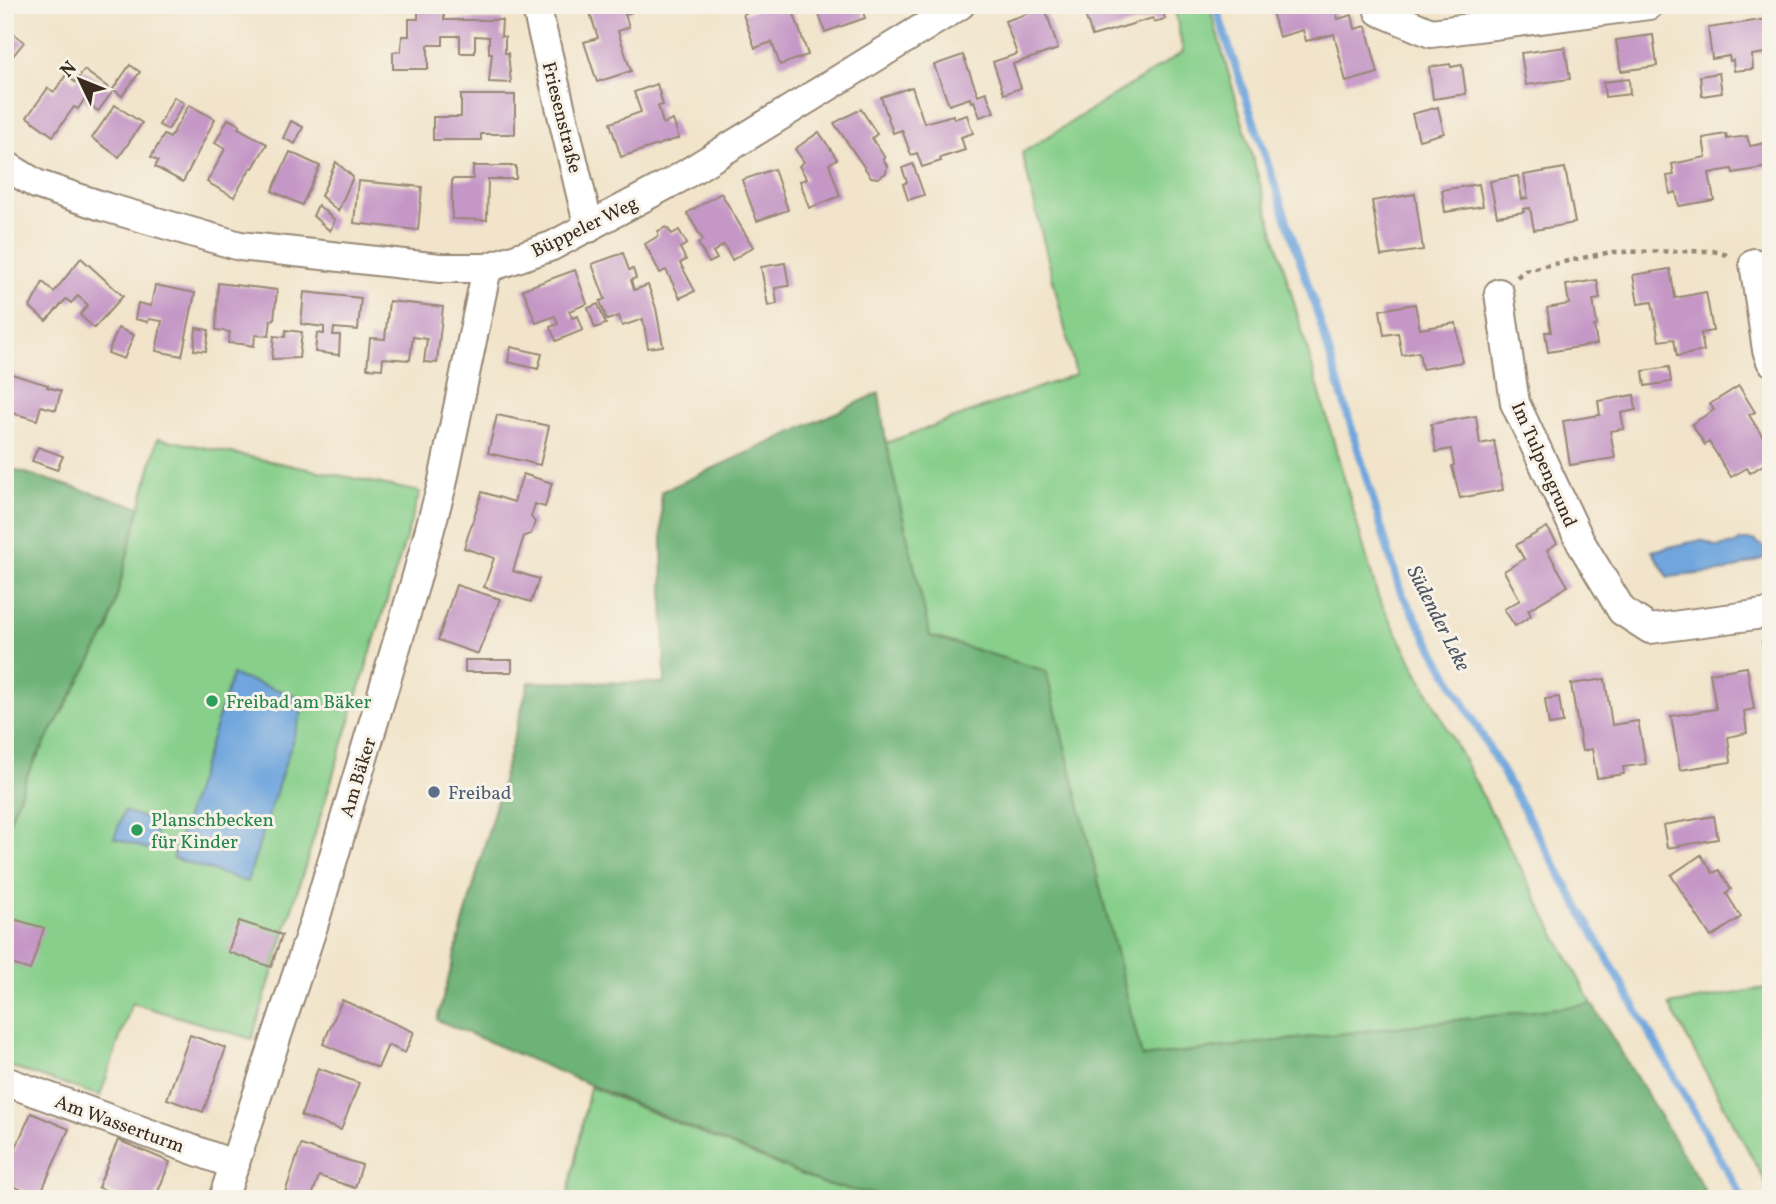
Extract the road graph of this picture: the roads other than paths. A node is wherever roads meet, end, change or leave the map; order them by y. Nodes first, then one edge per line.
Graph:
1 (536, 5) edge
2 (960, 5) edge
3 (1649, 5) edge
4 (1379, 11) dead end
5 (5, 165) edge
6 (589, 228) junction
7 (1754, 263) road end
8 (487, 268) junction
9 (1499, 293) road end
10 (1771, 361) edge
11 (1765, 615) edge
12 (5, 1081) edge
13 (235, 1165) junction
14 (223, 1199) edge

1 - 6 street, Friesenstraße
2 - 6 street, Büppeler Weg
3 - 4 street
5 - 8 street, Büppeler Weg
6 - 8 street, Büppeler Weg
7 - 10 street
8 - 13 street, Am Bäker
9 - 11 street, Im Tulpengrund
12 - 13 street, Am Wasserturm
13 - 14 street, Am Bäker

